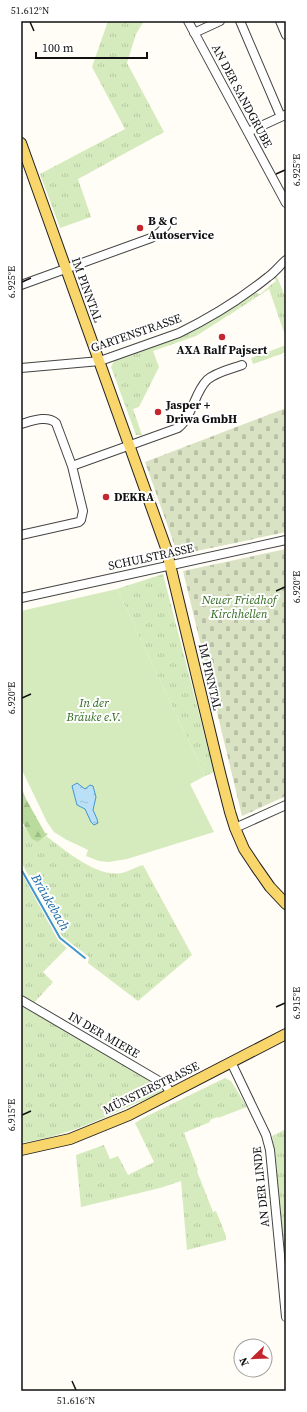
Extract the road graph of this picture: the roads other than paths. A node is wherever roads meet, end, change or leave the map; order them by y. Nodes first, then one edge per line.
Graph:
1 (188, 21) edge
2 (220, 21) edge
3 (240, 21) edge
4 (280, 21) edge
5 (194, 33) junction
6 (286, 35) edge
7 (284, 116) edge
8 (248, 132) junction
9 (21, 143) edge
10 (286, 203) edge
11 (166, 226) dead end
12 (286, 260) edge
13 (66, 269) junction
14 (21, 285) edge
15 (100, 360) junction
16 (242, 365) dead end
17 (21, 368) edge
18 (21, 424) edge
19 (130, 446) junction
20 (72, 466) junction
21 (21, 535) edge
22 (286, 540) edge
23 (171, 565) junction
24 (21, 598) edge
25 (286, 805) edge
26 (235, 828) junction
27 (286, 904) edge
28 (21, 1000) edge
29 (286, 1034) edge
30 (231, 1062) junction
31 (171, 1094) junction
32 (21, 1150) edge
33 (286, 1317) edge

1 - 5 street, AN DER SANDGRUBE
2 - 5 street
3 - 7 street
4 - 6 street
5 - 8 street, AN DER SANDGRUBE
7 - 8 street
8 - 10 street, AN DER SANDGRUBE
9 - 13 main road, IM PINNTAL
11 - 13 street
12 - 15 street, GARTENSTRASSE
13 - 14 street
13 - 15 main road, IM PINNTAL
15 - 17 street, GARTENSTRASSE
15 - 19 main road, IM PINNTAL
16 - 19 street
18 - 20 street
19 - 20 street
19 - 23 main road, IM PINNTAL
20 - 21 street
22 - 23 street, SCHULSTRASSE
23 - 24 street, SCHULSTRASSE
23 - 26 main road, IM PINNTAL
25 - 26 street
26 - 27 main road, IM PINNTAL
28 - 31 street, IN DER MIERE
29 - 30 main road, MÜNSTERSTRASSE
30 - 31 main road, MÜNSTERSTRASSE
30 - 33 street, AN DER LINDE
31 - 32 main road, MÜNSTERSTRASSE

